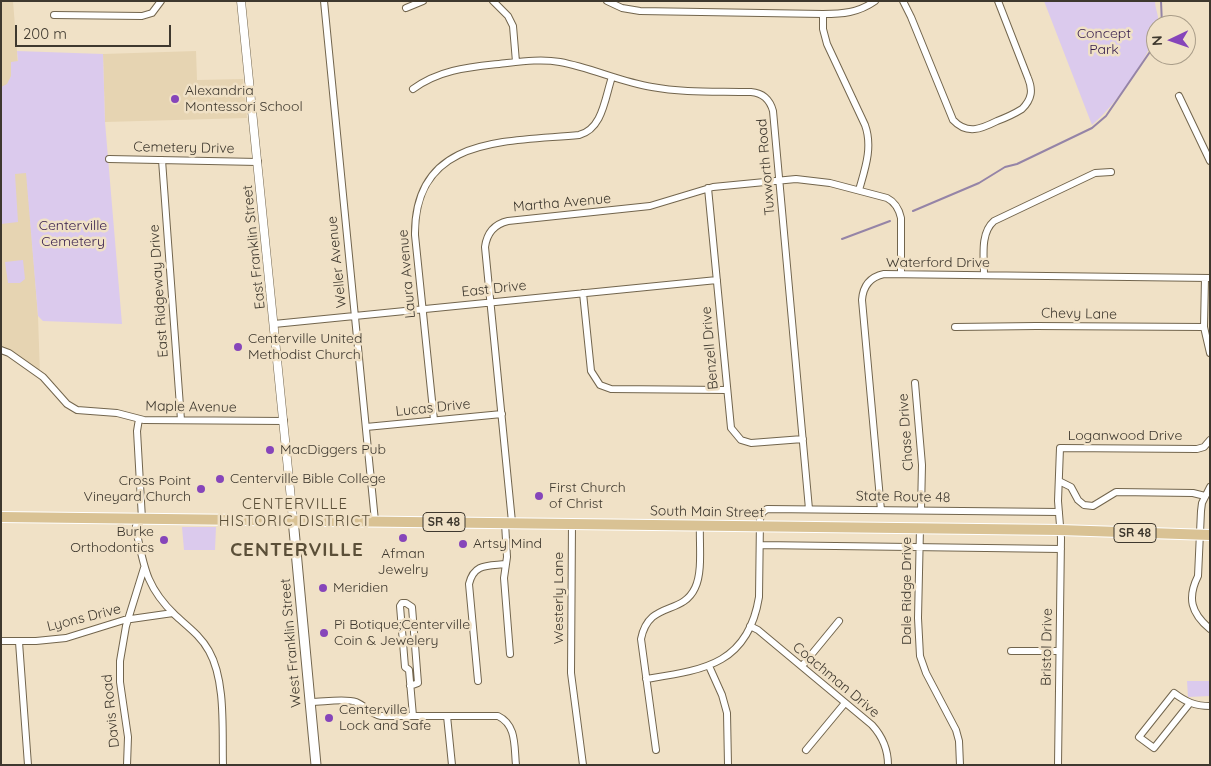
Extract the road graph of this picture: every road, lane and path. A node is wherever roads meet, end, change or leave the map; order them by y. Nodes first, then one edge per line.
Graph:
1 (161, 1) edge
2 (241, 1) edge
3 (324, 1) edge
4 (423, 1) edge
5 (493, 1) edge
6 (607, 1) edge
7 (875, 1) edge
8 (903, 1) edge
9 (998, 1) edge
10 (406, 8) dead end
11 (823, 14) junction
12 (54, 15) dead end
13 (516, 62) junction
14 (612, 77) junction
15 (414, 89) dead end
16 (1179, 96) dead end
17 (109, 159) dead end
18 (162, 160) junction
19 (1210, 161) edge
20 (258, 162) junction
21 (1111, 172) dead end
22 (780, 181) junction
23 (708, 188) junction
24 (859, 190) junction
25 (901, 274) junction
26 (984, 275) junction
27 (1207, 278) edge
28 (717, 280) junction
29 (583, 293) junction
30 (491, 302) junction
31 (423, 309) junction
32 (355, 315) junction
33 (274, 324) junction
34 (955, 327) dead end
35 (1204, 328) junction
36 (1, 350) edge
37 (1210, 353) edge
38 (915, 383) dead end
39 (727, 390) junction
40 (502, 414) junction
41 (139, 419) junction
42 (181, 420) junction
43 (434, 420) junction
44 (284, 421) junction
45 (366, 427) junction
46 (803, 439) junction
47 (1210, 440) edge
48 (1059, 481) junction
49 (1210, 487) edge
50 (1205, 496) junction
51 (809, 509) junction
52 (881, 510) junction
53 (921, 510) junction
54 (1059, 512) junction
55 (1, 517) edge
56 (142, 519) junction
57 (293, 519) junction
58 (375, 521) junction
59 (509, 523) junction
60 (572, 524) junction
61 (700, 525) junction
62 (760, 526) junction
63 (920, 528) junction
64 (1060, 530) junction
65 (1205, 535) edge
66 (760, 545) junction
67 (919, 547) junction
68 (1061, 549) junction
69 (506, 564) junction
70 (144, 568) junction
71 (172, 613) junction
72 (129, 620) junction
73 (839, 621) dead end
74 (750, 626) junction
75 (1210, 629) edge
76 (1, 641) edge
77 (19, 642) junction
78 (1011, 651) dead end
79 (1059, 652) junction
80 (510, 654) dead end
81 (709, 666) junction
82 (802, 666) junction
83 (646, 679) junction
84 (478, 681) dead end
85 (410, 686) junction
86 (311, 702) junction
87 (845, 703) junction
88 (1190, 703) junction
89 (1210, 706) edge
90 (413, 716) junction
91 (447, 716) junction
92 (656, 750) dead end
93 (806, 750) dead end
94 (28, 765) edge
95 (127, 765) edge
96 (223, 765) edge
97 (316, 765) edge
98 (452, 765) edge
99 (516, 765) edge
100 (583, 765) edge
101 (728, 765) edge
102 (888, 765) edge
103 (960, 765) edge
104 (1058, 765) edge

1 - 12 street
2 - 20 street, East Franklin Street
3 - 32 street, Weller Avenue
4 - 10 street
5 - 13 street
6 - 11 street
7 - 11 street
8 - 9 street
11 - 24 street
13 - 14 street, Tuxworth Road
13 - 15 street, Tuxworth Road
14 - 22 street, Tuxworth Road
14 - 31 street, Laura Avenue
16 - 19 street
17 - 18 street, Cemetery Drive
18 - 20 street, Cemetery Drive
18 - 42 street, East Ridgeway Drive
20 - 33 street, East Franklin Street
21 - 26 street
22 - 23 street, Martha Avenue
22 - 24 street, Martha Avenue
22 - 46 street, Tuxworth Road
23 - 28 street, Benzell Drive
23 - 30 street, Martha Avenue
24 - 25 street, Martha Avenue
25 - 26 street, Waterford Drive
25 - 52 street, Waterford Drive
26 - 27 street, Waterford Drive
27 - 35 street
28 - 29 street, East Drive
28 - 39 street, Benzell Drive
29 - 30 street, East Drive
29 - 39 street
30 - 31 street, East Drive
30 - 40 street, Martha Avenue
31 - 32 street, East Drive
31 - 43 street, Laura Avenue
32 - 33 street, East Drive
32 - 45 street, Weller Avenue
33 - 44 street, East Franklin Street
34 - 35 street, Chevy Lane
35 - 37 street
36 - 41 street, Maple Avenue
38 - 53 street, Chase Drive
39 - 46 street, Benzell Drive
40 - 43 street, Lucas Drive
40 - 59 street, Martha Avenue
41 - 42 street, Maple Avenue
41 - 56 street
42 - 44 street, Maple Avenue
43 - 45 street, Lucas Drive
44 - 57 street, East Franklin Street
45 - 58 street, Weller Avenue
46 - 51 street, Tuxworth Road
47 - 48 street, Loganwood Drive
48 - 50 street
48 - 54 street, Loganwood Drive
49 - 50 street
50 - 65 street
51 - 52 street, State Route 48
51 - 62 street, State Route 48
52 - 53 street, State Route 48
53 - 54 street, State Route 48
54 - 64 street, Loganwood Drive
55 - 56 main road, SR 48
56 - 57 main road, SR 48
56 - 70 street
57 - 58 main road, South Main Street / SR 48
57 - 86 main road, West Franklin Street
58 - 59 main road, South Main Street / SR 48
59 - 60 main road, South Main Street / SR 48
59 - 69 street, Martha Avenue
60 - 61 main road, South Main Street / SR 48
60 - 100 street, Westerly Lane
61 - 62 main road, South Main Street / SR 48
61 - 83 street
62 - 63 main road, South Main Street / SR 48
62 - 66 street
63 - 64 main road, South Main Street / SR 48
63 - 67 street, Dale Ridge Drive
64 - 65 main road, SR 48
64 - 68 street, Bristol Drive
65 - 75 street
66 - 67 street
66 - 74 street
67 - 68 street
67 - 103 street, Dale Ridge Drive
68 - 79 street, Bristol Drive
69 - 80 street, Martha Avenue
69 - 84 street
70 - 71 street
70 - 72 street, Davis Road
71 - 72 street, Lyons Drive
71 - 96 street
72 - 77 street, Lyons Drive
72 - 95 street, Davis Road
73 - 82 street
74 - 81 street
74 - 82 street, Coachman Drive
76 - 77 street, Lyons Drive
77 - 94 street
78 - 79 street
79 - 104 street, Bristol Drive
81 - 83 street
81 - 101 street
82 - 87 street, Coachman Drive
83 - 92 street
85 - 85 street
85 - 90 street
86 - 90 street
86 - 97 main road, West Franklin Street
87 - 93 street
87 - 102 street, Coachman Drive
88 - 88 street
88 - 89 street
90 - 91 street
91 - 98 street
91 - 99 street

